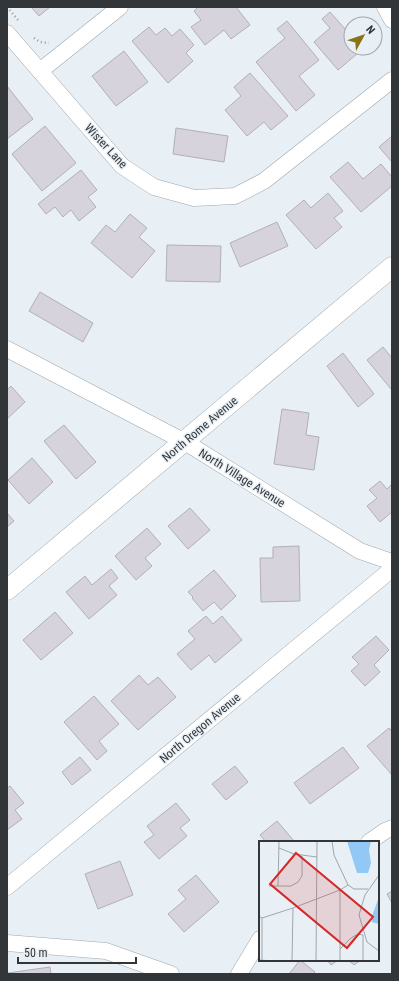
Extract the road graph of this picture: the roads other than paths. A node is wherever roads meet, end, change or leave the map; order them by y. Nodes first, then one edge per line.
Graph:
1 (120, 7) edge
2 (385, 7) edge
3 (392, 20) edge
4 (7, 33) edge
5 (40, 71) junction
6 (392, 80) edge
7 (392, 267) edge
8 (7, 349) edge
9 (184, 442) junction
10 (392, 562) edge
11 (392, 569) edge
12 (7, 590) edge
13 (392, 828) edge
14 (371, 841) edge
15 (7, 887) edge
16 (259, 941) edge
17 (7, 942) edge
18 (171, 974) edge
19 (239, 974) edge

1 - 5 street
2 - 3 street
4 - 5 street, Wister Lane
5 - 6 street, Wister Lane
7 - 9 street, North Rome Avenue
8 - 9 street, North Village Avenue
9 - 10 street, North Village Avenue
9 - 12 street, North Rome Avenue
11 - 15 street, North Oregon Avenue
13 - 14 street
16 - 19 street
17 - 18 street

